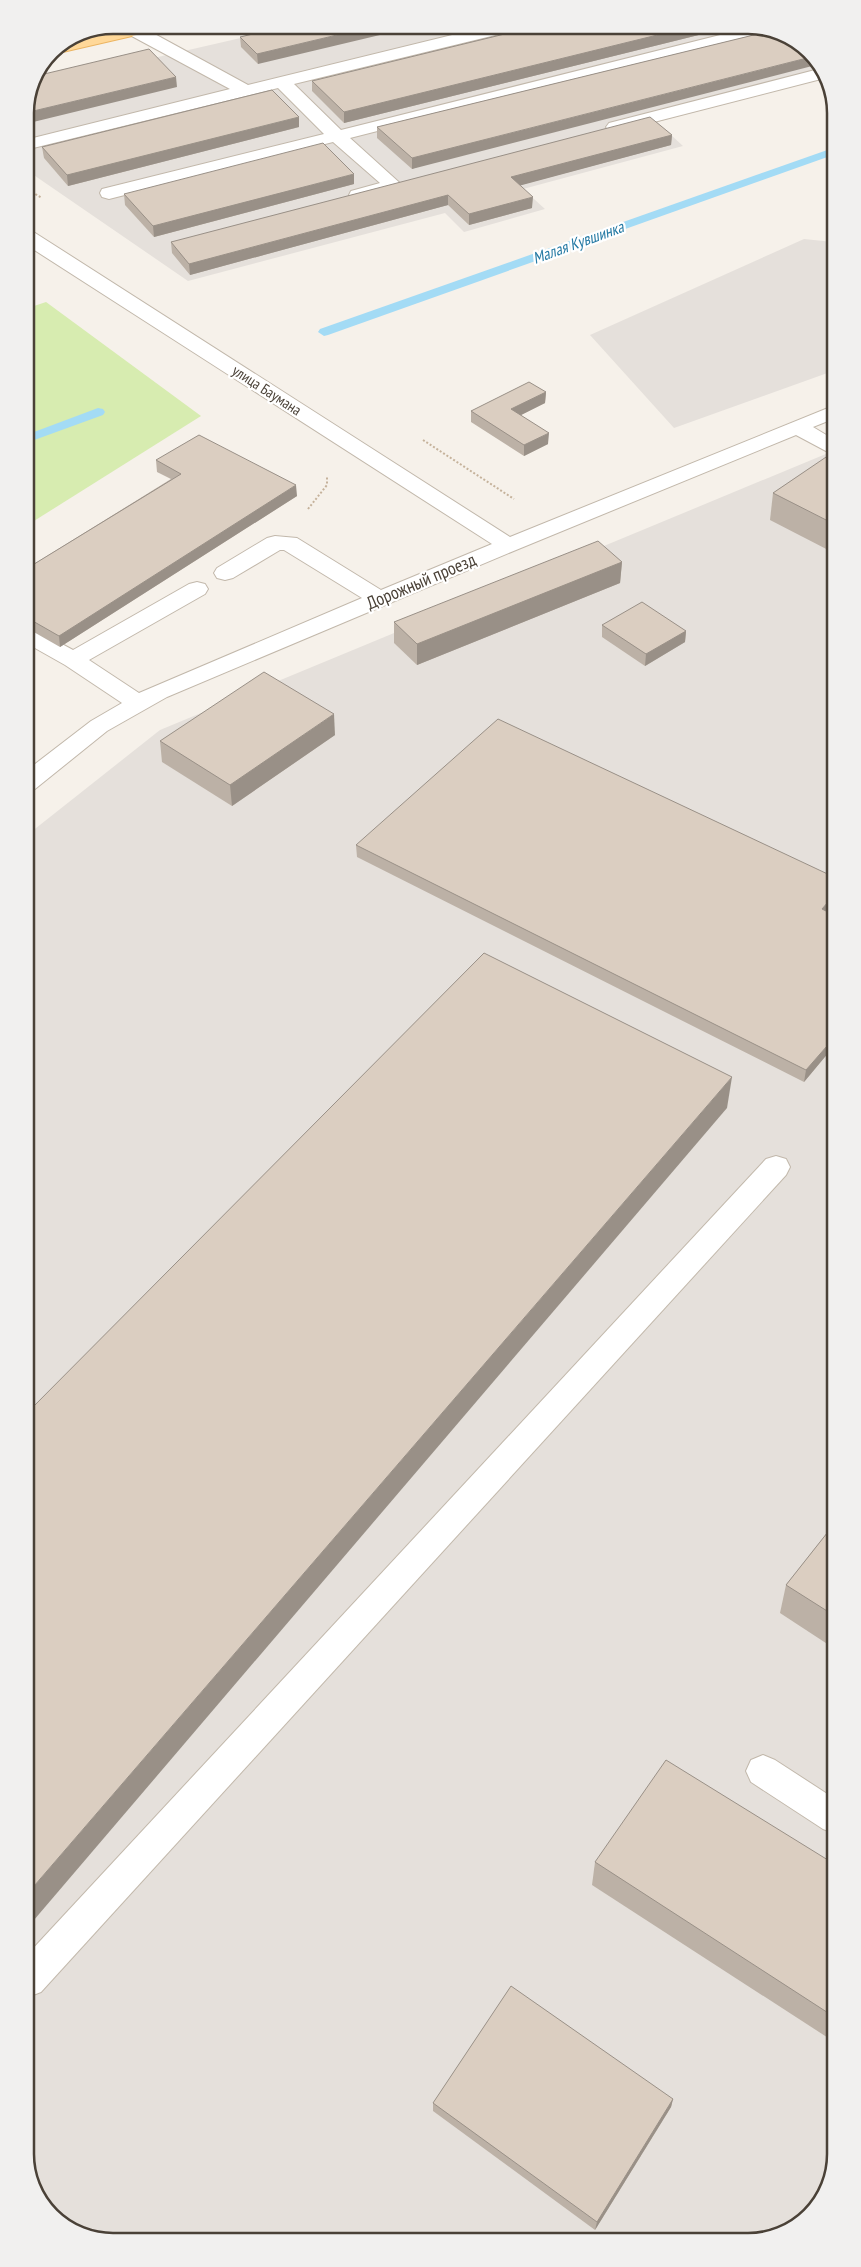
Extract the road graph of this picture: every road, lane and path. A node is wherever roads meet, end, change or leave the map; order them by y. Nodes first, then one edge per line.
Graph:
1 (117, 34) edge
2 (141, 34) edge
3 (477, 34) edge
4 (743, 34) edge
5 (75, 44) edge
6 (817, 74) edge
7 (282, 82) junction
8 (246, 91) junction
9 (603, 130) edge
10 (336, 135) junction
11 (34, 143) edge
12 (412, 180) edge
13 (393, 185) junction
14 (109, 192) dead end
15 (337, 201) edge
16 (34, 241) edge
17 (827, 414) edge
18 (797, 427) junction
19 (827, 443) edge
20 (327, 476) dead end
21 (274, 543) junction
22 (508, 545) junction
23 (225, 573) dead end
24 (197, 589) dead end
25 (379, 599) junction
26 (34, 638) edge
27 (73, 660) junction
28 (139, 704) junction
29 (34, 777) edge
30 (776, 1168) dead end
31 (763, 1771) dead end
32 (827, 1812) edge
33 (34, 1973) edge

1 - 5 main road
2 - 8 street
3 - 7 street
4 - 10 street
6 - 9 street
7 - 8 street
7 - 10 street
8 - 11 street
10 - 13 street
10 - 14 street
12 - 13 street
13 - 15 street
16 - 22 street, улица Баумана
17 - 18 street, Дорожный проезд
18 - 19 street
18 - 22 street, Дорожный проезд
20 - 21 path
21 - 23 street
21 - 25 street
22 - 25 street, Дорожный проезд
24 - 27 street
25 - 28 street, Дорожный проезд
26 - 27 street
27 - 28 street
28 - 29 street, Дорожный проезд
30 - 33 street
31 - 32 street

